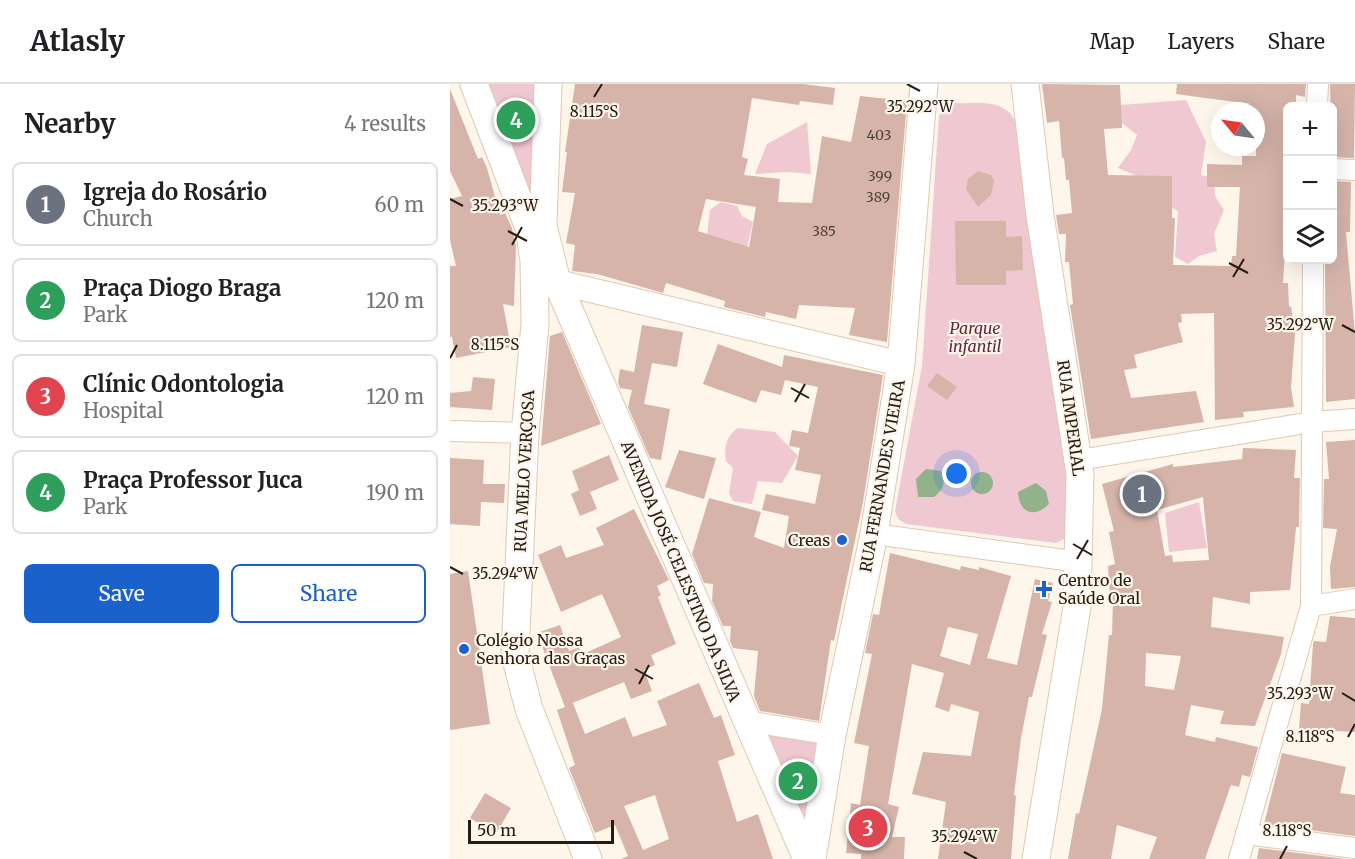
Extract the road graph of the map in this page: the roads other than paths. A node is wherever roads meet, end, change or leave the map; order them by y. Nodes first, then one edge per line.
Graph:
1 (474, 84) edge
2 (548, 84) edge
3 (1024, 84) edge
4 (1318, 84) edge
5 (919, 85) edge
6 (1317, 102) edge
7 (1337, 169) edge
8 (1355, 170) edge
9 (536, 227) junction
10 (1313, 264) edge
11 (546, 285) junction
12 (573, 320) junction
13 (535, 324) junction
14 (901, 364) junction
15 (1355, 419) edge
16 (1312, 422) junction
17 (450, 431) edge
18 (525, 433) junction
19 (1079, 460) junction
20 (874, 534) junction
21 (1079, 562) junction
22 (1355, 599) edge
23 (1311, 606) junction
24 (746, 721) junction
25 (832, 735) junction
26 (1246, 834) junction
27 (1355, 848) edge
28 (588, 859) edge
29 (809, 859) edge
30 (1036, 859) edge
31 (1239, 859) edge

1 - 9 main road
2 - 9 main road
3 - 19 main road, RUA IMPERIAL
4 - 6 street
5 - 14 main road, RUA FERNANDES VIEIRA
7 - 8 street
9 - 11 main road
10 - 16 street
11 - 12 main road, AVENIDA JOSÉ CELESTINO DA SILVA
11 - 13 main road, RUA MELO VERÇOSA
11 - 14 street
12 - 13 main road
12 - 24 main road, AVENIDA JOSÉ CELESTINO DA SILVA
13 - 18 main road, RUA MELO VERÇOSA
14 - 20 main road, RUA FERNANDES VIEIRA
15 - 16 street
16 - 19 street
16 - 23 street
17 - 18 street
18 - 28 main road, RUA MELO VERÇOSA
19 - 21 main road, RUA IMPERIAL
20 - 21 street
20 - 25 main road, RUA FERNANDES VIEIRA
21 - 30 main road, RUA IMPERIAL
22 - 23 street
23 - 26 street
24 - 25 street
24 - 29 main road, AVENIDA JOSÉ CELESTINO DA SILVA
25 - 29 main road, RUA FERNANDES VIEIRA
26 - 27 street
26 - 31 street

